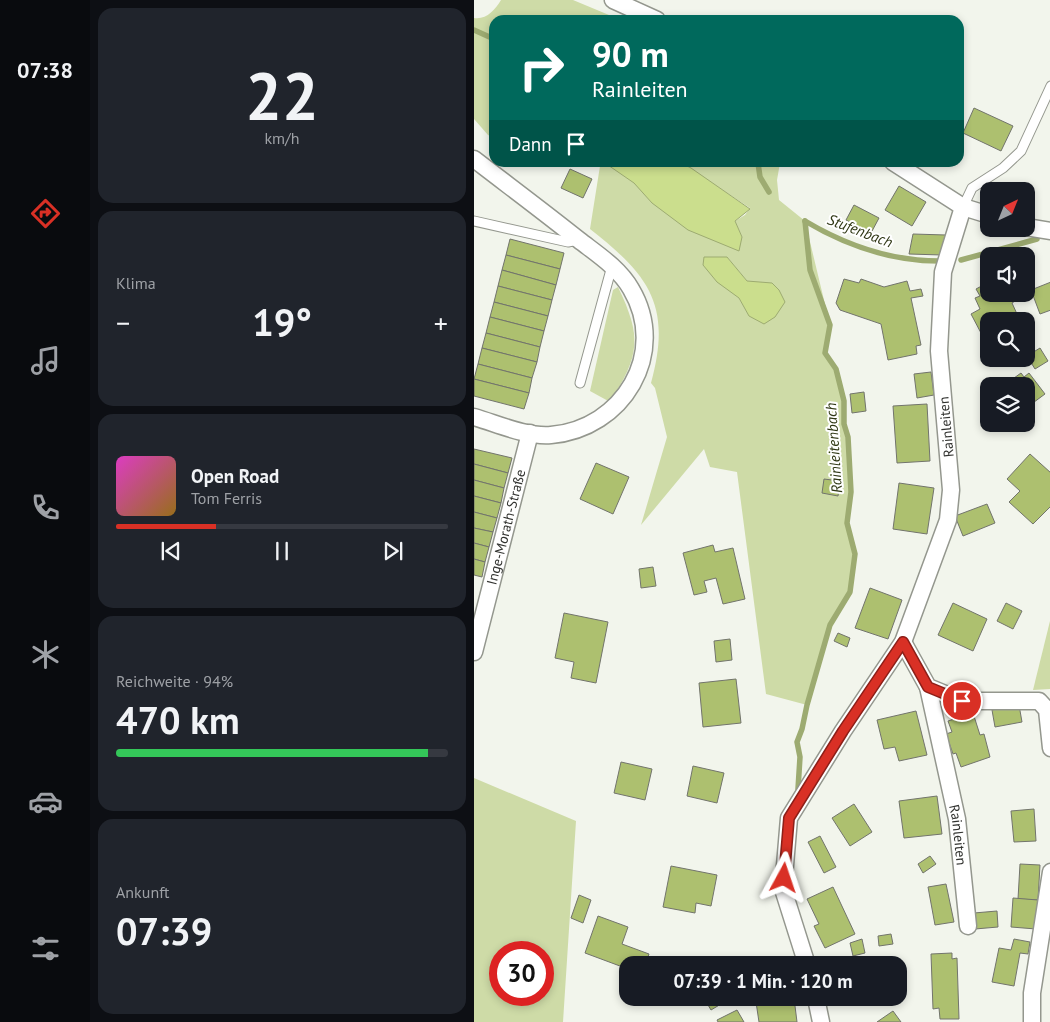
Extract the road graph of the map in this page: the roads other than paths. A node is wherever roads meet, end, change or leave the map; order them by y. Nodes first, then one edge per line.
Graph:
1 (613, 0) edge
2 (646, 15) edge
3 (1050, 86) edge
4 (474, 159) edge
5 (901, 167) edge
6 (963, 207) junction
7 (980, 212) edge
8 (474, 221) edge
9 (1035, 229) edge
10 (1050, 232) edge
11 (578, 240) junction
12 (612, 266) junction
13 (580, 383) dead end
14 (474, 417) edge
15 (530, 433) junction
16 (903, 642) junction
17 (474, 652) edge
18 (928, 687) junction
19 (1050, 748) edge
20 (1050, 872) edge
21 (968, 926) dead end
22 (804, 956) edge
23 (818, 1006) edge
24 (821, 1022) edge
25 (1032, 1022) edge

1 - 2 street
3 - 6 lane
4 - 11 street
5 - 6 street
6 - 7 street
6 - 16 street, Rainleiten
8 - 11 lane
9 - 10 street
11 - 12 street
12 - 13 lane
12 - 15 street
14 - 15 street
15 - 17 street, Inge-Morath-Straße
16 - 18 street, Rainleiten
16 - 22 street, Rainleiten
18 - 19 street
18 - 21 street, Rainleiten
20 - 25 street
23 - 24 street

